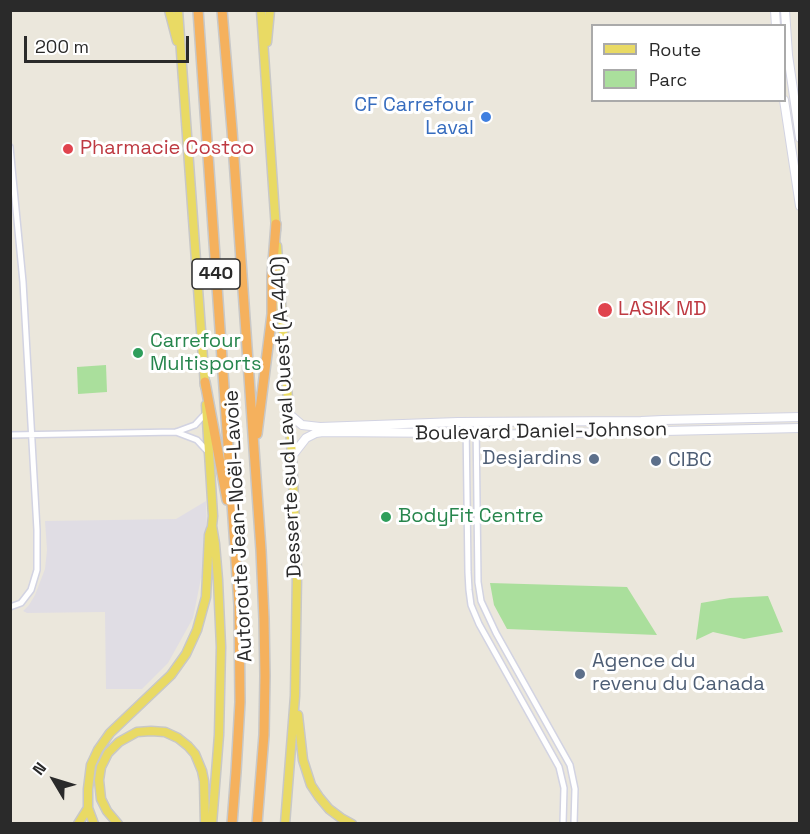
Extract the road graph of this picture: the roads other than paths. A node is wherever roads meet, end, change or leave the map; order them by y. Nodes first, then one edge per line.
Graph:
1 (169, 10) edge
2 (178, 10) edge
3 (198, 10) edge
4 (222, 10) edge
5 (261, 10) edge
6 (270, 10) edge
7 (786, 25) edge
8 (182, 58) junction
9 (265, 69) junction
10 (784, 102) edge
11 (800, 138) edge
12 (10, 147) edge
13 (800, 206) edge
14 (276, 224) junction
15 (205, 382) junction
16 (207, 412) junction
17 (289, 414) junction
18 (800, 417) edge
19 (466, 422) junction
20 (476, 422) junction
21 (800, 428) edge
22 (176, 432) junction
23 (466, 434) junction
24 (10, 435) edge
25 (32, 435) junction
26 (476, 435) junction
27 (209, 453) junction
28 (254, 455) junction
29 (292, 456) junction
30 (212, 526) junction
31 (234, 537) junction
32 (10, 607) edge
33 (295, 696) junction
34 (88, 808) junction
35 (285, 822) edge
36 (78, 824) edge
37 (94, 824) edge
38 (118, 824) edge
39 (205, 824) edge
40 (212, 824) edge
41 (231, 824) edge
42 (257, 824) edge
43 (352, 824) edge
44 (563, 824) edge
45 (574, 824) edge

1 - 8 main road
2 - 8 main road
3 - 31 highway, Autoroute Jean-Noël-Lavoie / 440
4 - 28 highway, Autoroute Jean-Noël-Lavoie / 440
5 - 9 main road, Desserte sud Laval Ouest (A-440)
6 - 9 main road
7 - 11 street
8 - 15 main road
9 - 14 main road, Desserte sud Laval Ouest (A-440)
10 - 13 street
12 - 25 street
14 - 17 main road, Desserte sud Laval Ouest (A-440)
14 - 28 highway
15 - 16 main road
15 - 31 highway
16 - 22 street
16 - 27 main road
17 - 19 street, Boulevard Daniel-Johnson
17 - 29 main road, Desserte sud Laval Ouest (A-440)
18 - 20 street, Boulevard Daniel-Johnson
19 - 20 street, Boulevard Daniel-Johnson
19 - 23 street
20 - 26 street
21 - 26 street, Boulevard Daniel-Johnson
22 - 25 street
22 - 27 street
23 - 26 street, Boulevard Daniel-Johnson
23 - 29 street, Boulevard Daniel-Johnson
23 - 44 street
24 - 25 street
25 - 32 street
26 - 45 street
27 - 30 main road
28 - 42 highway, Autoroute Jean-Noël-Lavoie / 440
29 - 33 main road, Desserte sud Laval Ouest (A-440)
30 - 34 main road
30 - 40 main road
31 - 41 highway, Autoroute Jean-Noël-Lavoie / 440
33 - 35 main road, Desserte sud Laval Ouest (A-440)
33 - 43 main road
34 - 36 main road
34 - 37 main road
38 - 39 main road

